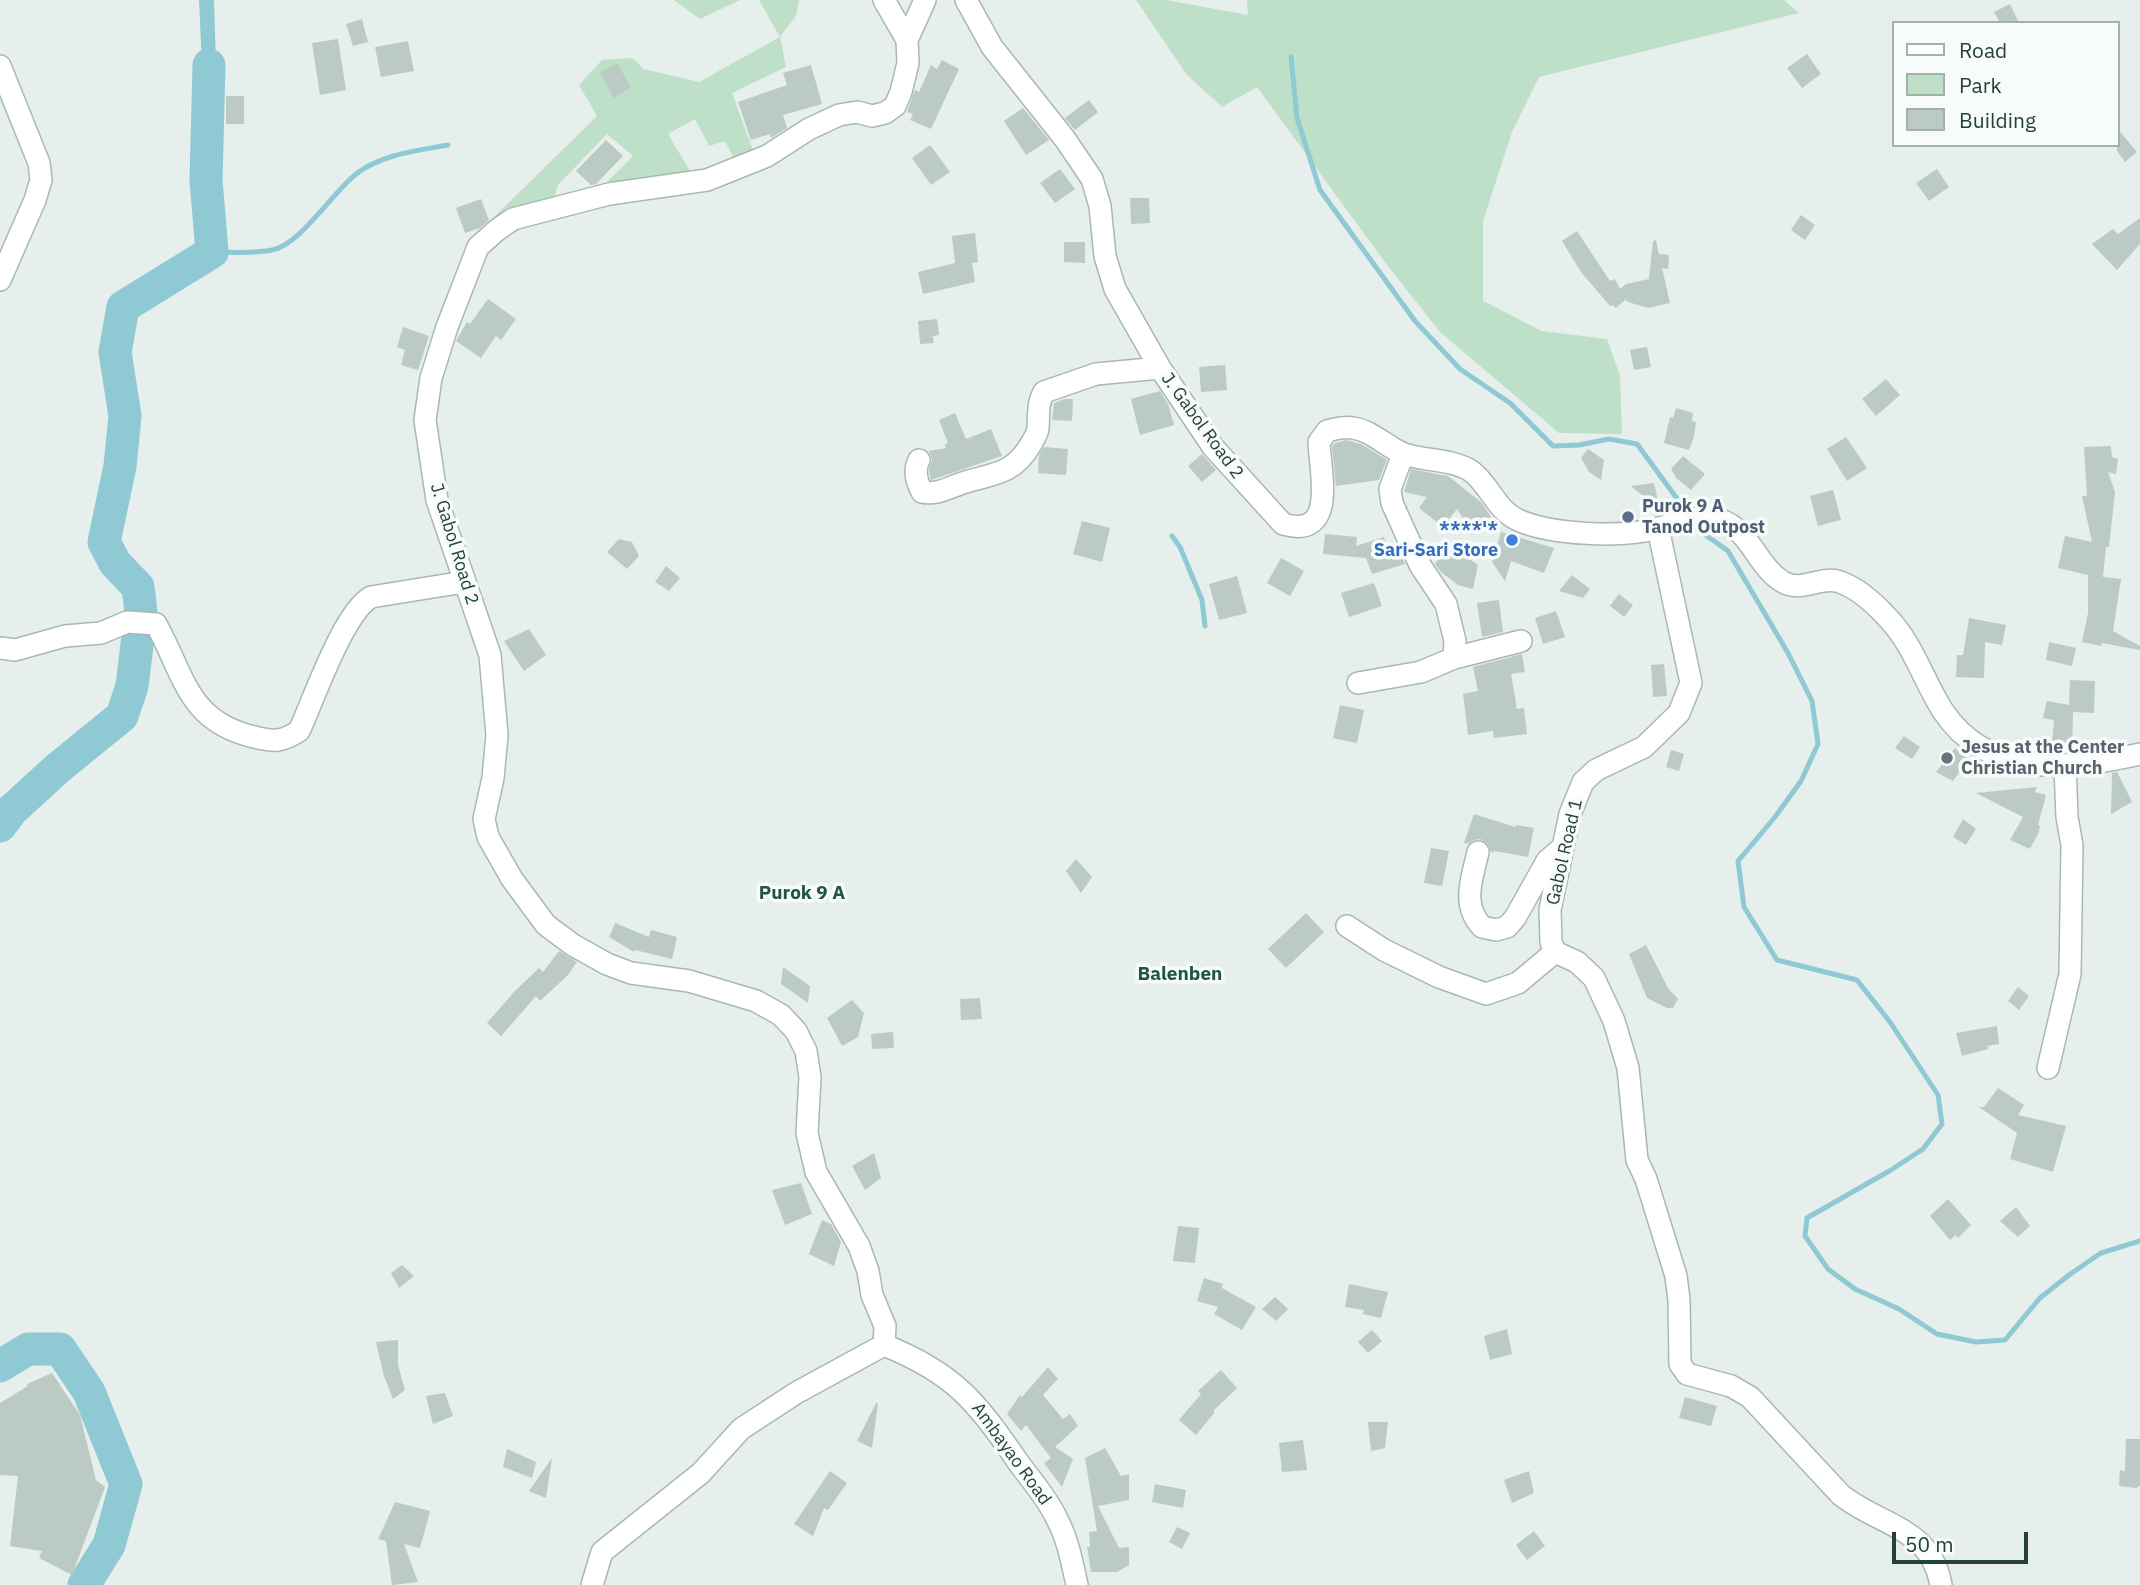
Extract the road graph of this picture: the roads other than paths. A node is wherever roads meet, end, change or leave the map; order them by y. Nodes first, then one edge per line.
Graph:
1 (884, 0) edge
2 (925, 0) edge
3 (966, 0) edge
4 (907, 40) junction
5 (0, 66) edge
6 (0, 279) edge
7 (1160, 368) junction
8 (1404, 453) junction
9 (919, 460) dead end
10 (1667, 525) junction
11 (464, 582) junction
12 (1521, 641) dead end
13 (0, 648) edge
14 (1454, 658) junction
15 (1358, 684) dead end
16 (2140, 754) edge
17 (2065, 766) junction
18 (1563, 847) junction
19 (1478, 852) dead end
20 (1347, 926) dead end
21 (1555, 952) junction
22 (2048, 1068) dead end
23 (884, 1346) junction
24 (592, 1585) edge
25 (1077, 1585) edge
26 (1941, 1585) edge

1 - 4 street
2 - 4 street, J. Gabol Road 2
3 - 7 street, J. Gabol Road 2
4 - 11 street, J. Gabol Road 2
5 - 6 street
7 - 8 street, J. Gabol Road 2
7 - 9 street
8 - 10 street, J. Gabol Road 2
8 - 14 street
10 - 17 street, J. Gabol Road 2
10 - 18 street, Gabol Road 1
11 - 13 street
11 - 23 street, J. Gabol Road 2
12 - 14 street
14 - 15 street
16 - 17 street
17 - 22 street
18 - 19 street
18 - 21 street, Gabol Road 1
20 - 21 street
21 - 26 street
23 - 24 street
23 - 25 street, Ambayao Road

